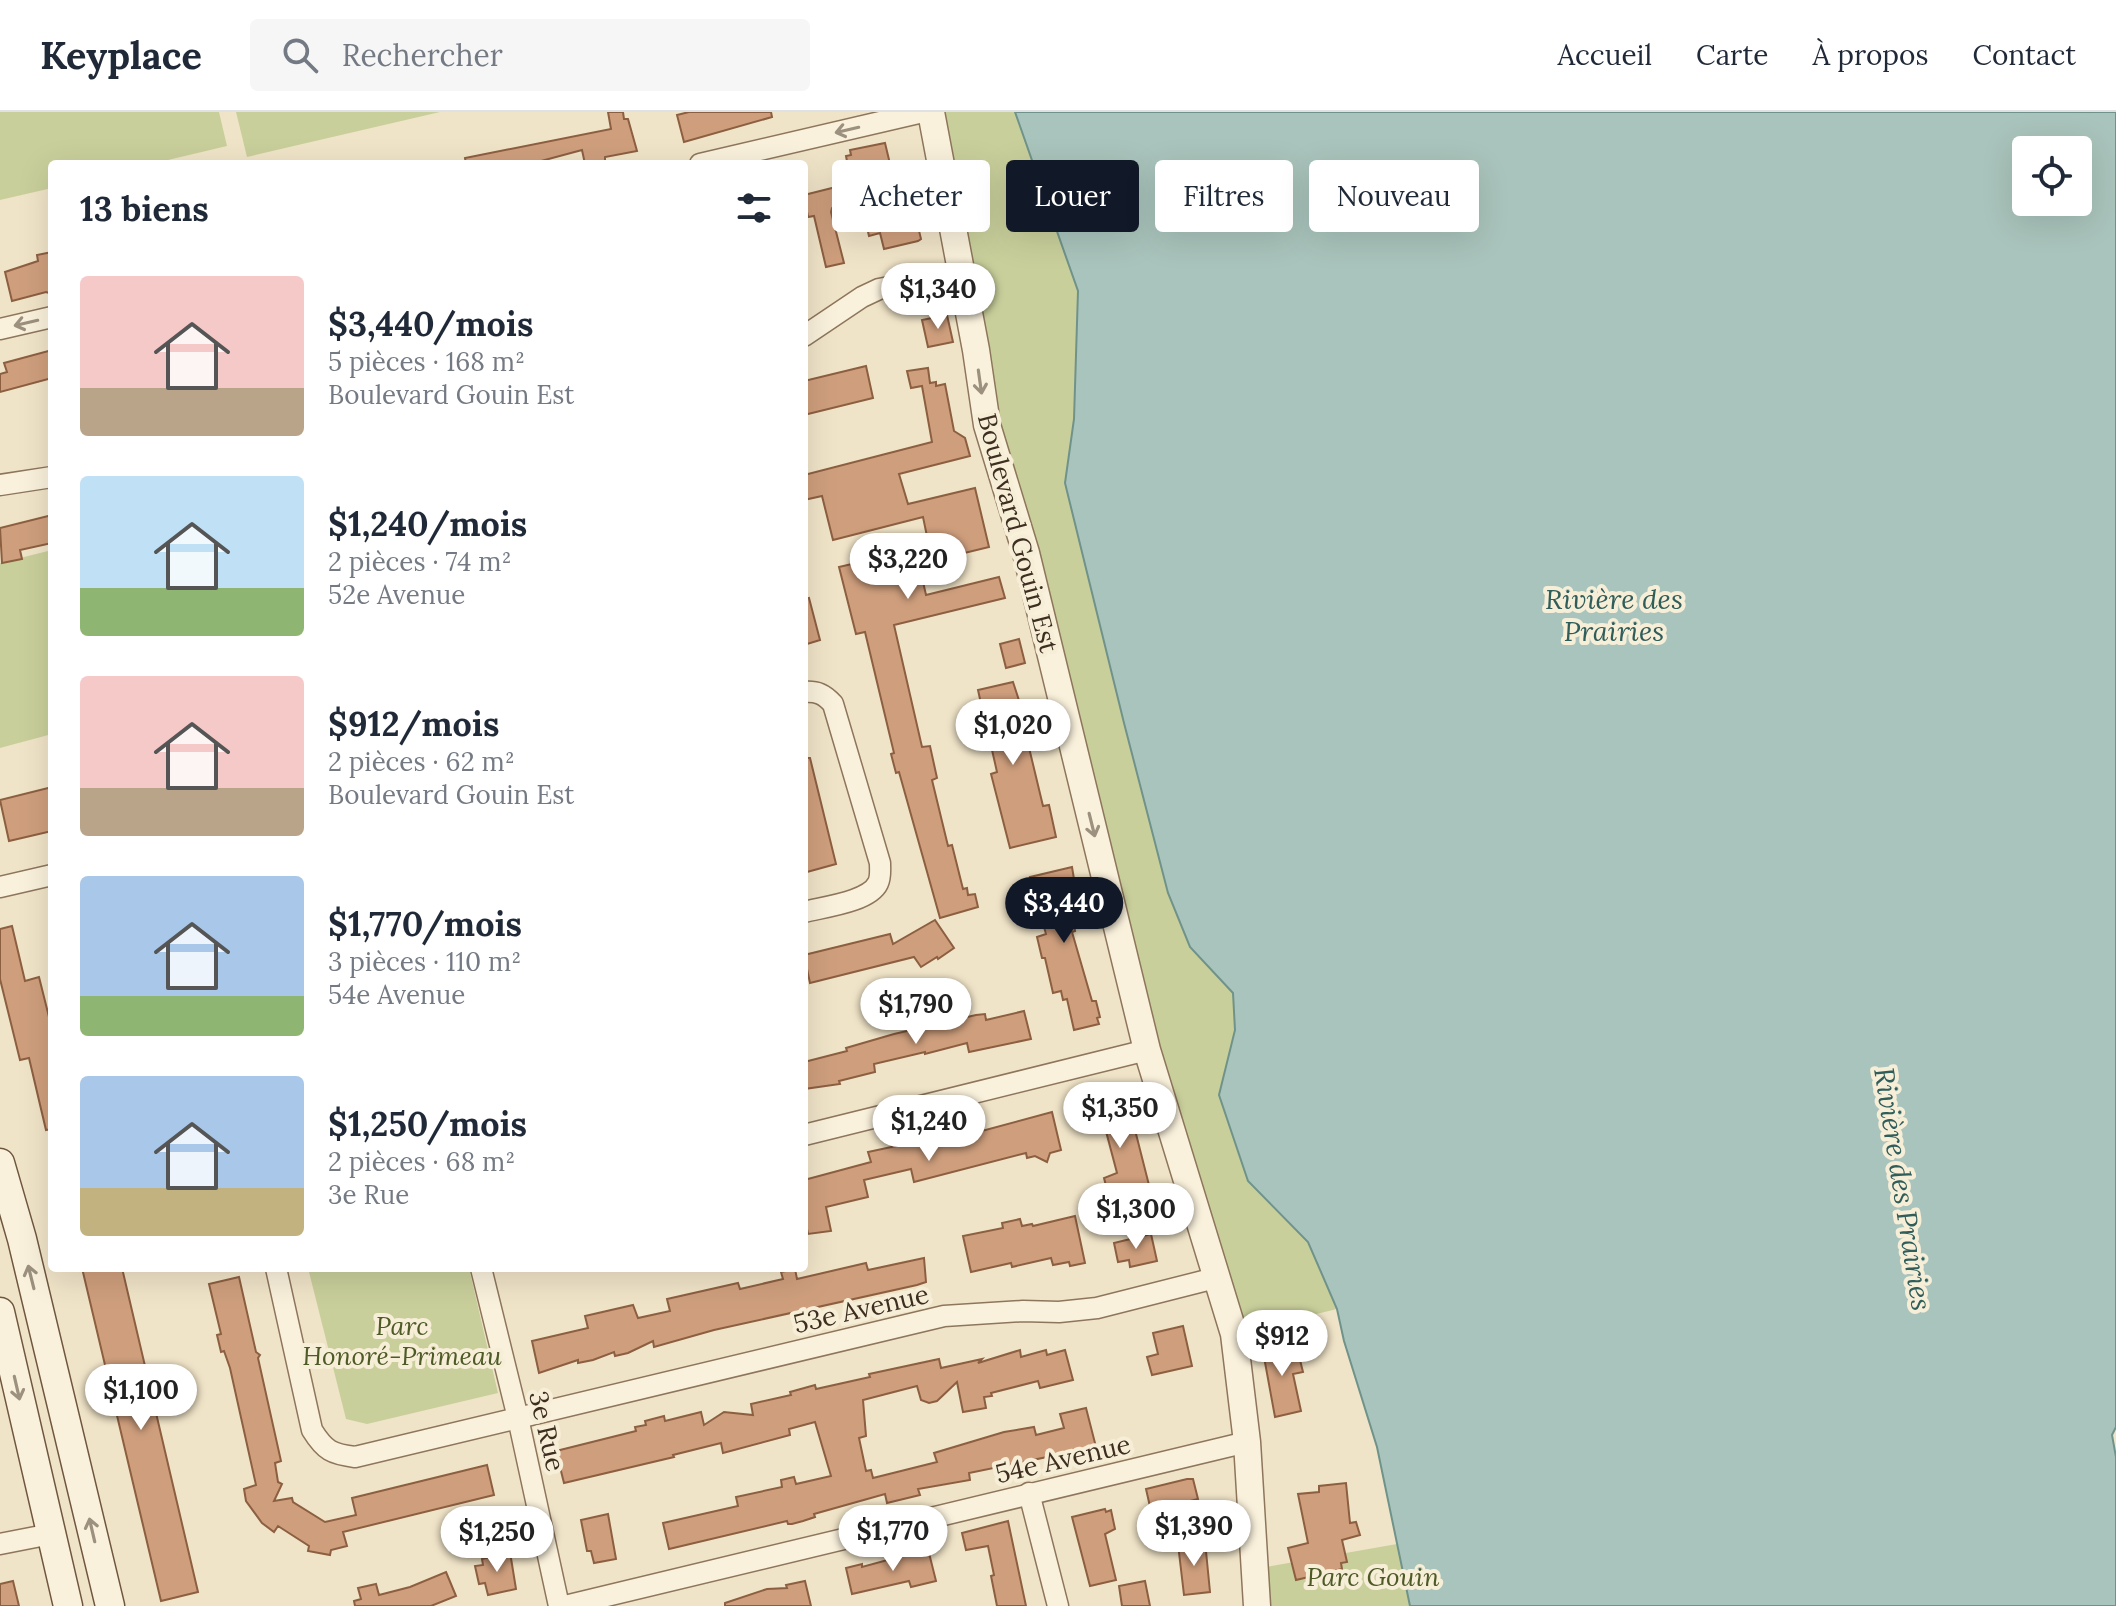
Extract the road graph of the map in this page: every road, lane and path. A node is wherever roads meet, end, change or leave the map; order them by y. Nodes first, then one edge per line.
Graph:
1 (923, 112) edge
2 (931, 112) edge
3 (717, 160) edge
4 (961, 273) junction
5 (48, 318) edge
6 (0, 329) edge
7 (808, 333) edge
8 (48, 478) edge
9 (0, 485) edge
10 (808, 692) edge
11 (48, 876) edge
12 (0, 887) edge
13 (808, 911) edge
14 (1147, 1050) junction
15 (808, 1134) edge
16 (0, 1163) edge
17 (277, 1272) edge
18 (482, 1272) edge
19 (1219, 1277) junction
20 (0, 1312) edge
21 (518, 1418) junction
22 (1247, 1442) junction
23 (1029, 1493) junction
24 (51, 1534) junction
25 (0, 1544) edge
26 (68, 1606) edge
27 (110, 1606) edge
28 (559, 1606) edge
29 (565, 1606) edge
30 (1058, 1606) edge
31 (1257, 1606) edge

1 -> 3 street
2 - 4 street, Boulevard Gouin Est
4 - 7 street
4 -> 14 street, Boulevard Gouin Est
5 -> 6 street
8 - 9 street
10 - 13 street
11 - 12 street
14 - 15 street
14 - 19 street, Boulevard Gouin Est
27 -> 16 main road
17 - 21 street, 53e Avenue
18 - 21 street, 3e Rue
19 - 21 street, 53e Avenue
19 - 22 street, Boulevard Gouin Est
20 -> 24 main road
21 - 28 street, 3e Rue
22 - 23 street, 54e Avenue
22 - 31 street, Boulevard Gouin Est
23 - 29 street, 54e Avenue
23 - 30 street
24 - 25 street
24 - 26 main road

